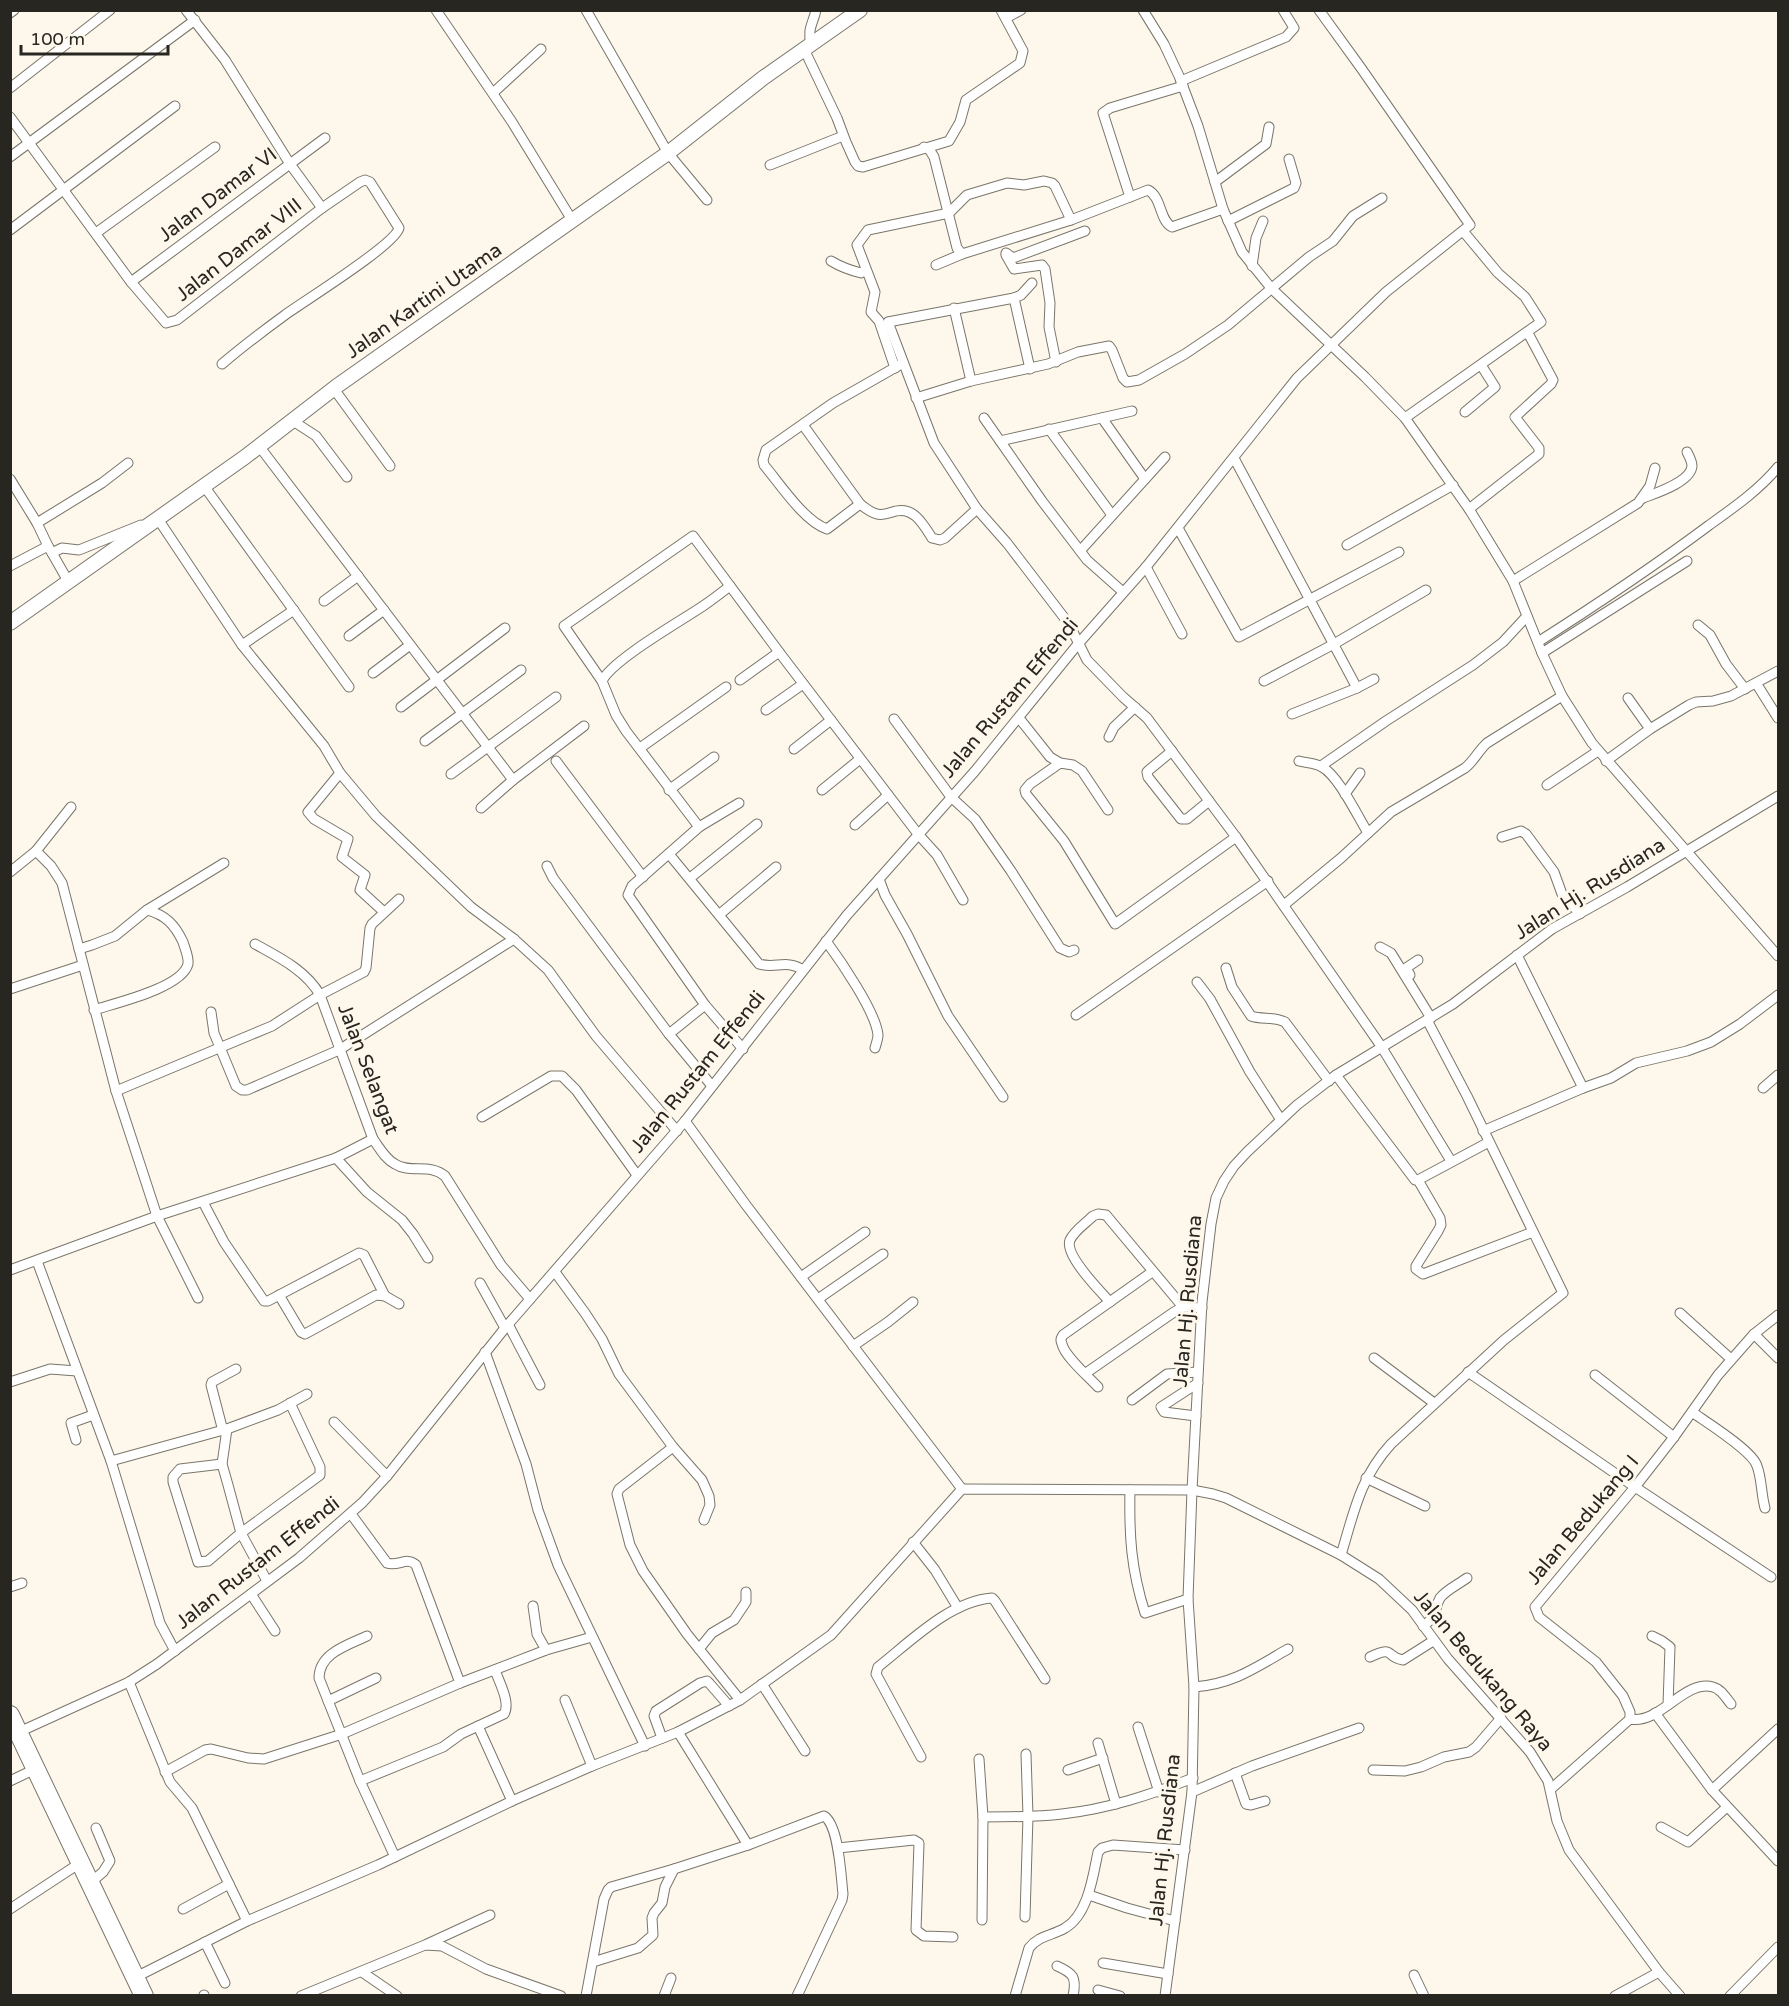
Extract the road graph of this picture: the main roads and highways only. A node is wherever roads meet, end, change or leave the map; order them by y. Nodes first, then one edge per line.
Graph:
1 (10, 1715) edge
2 (143, 1995) edge

1 - 2 highway

